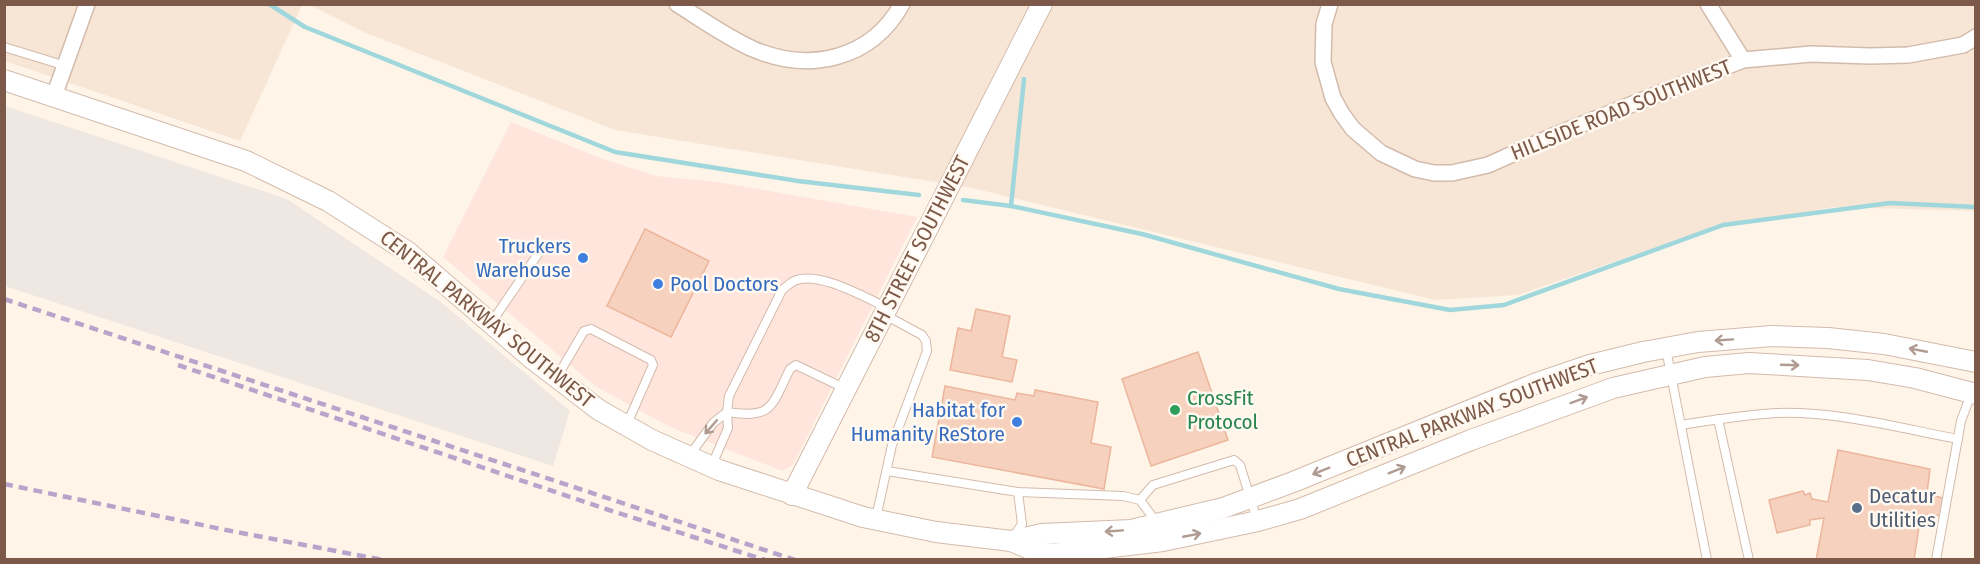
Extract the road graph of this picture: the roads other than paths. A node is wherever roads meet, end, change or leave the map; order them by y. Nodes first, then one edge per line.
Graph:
1 (87, 4) edge
2 (677, 4) edge
3 (902, 4) edge
4 (1042, 4) edge
5 (1330, 4) edge
6 (1708, 4) edge
7 (1976, 37) edge
8 (4, 46) edge
9 (1743, 60) junction
10 (66, 66) junction
11 (4, 80) edge
12 (54, 96) junction
13 (538, 254) dead end
14 (885, 311) junction
15 (491, 323) junction
16 (1666, 348) junction
17 (1976, 362) edge
18 (1669, 374) junction
19 (556, 378) junction
20 (846, 389) junction
21 (1974, 394) edge
22 (727, 412) junction
23 (1718, 419) junction
24 (627, 425) junction
25 (1680, 425) junction
26 (1958, 439) junction
27 (689, 457) junction
28 (711, 467) junction
29 (887, 471) junction
30 (1018, 492) junction
31 (792, 495) junction
32 (1251, 497) junction
33 (1140, 500) junction
34 (876, 519) junction
35 (1258, 521) junction
36 (1158, 523) junction
37 (1011, 541) junction
38 (1707, 560) edge
39 (1749, 560) edge
40 (1936, 560) edge

1 - 10 street
2 - 3 street
4 - 14 street, 8TH STREET SOUTHWEST
5 - 9 street, HILLSIDE ROAD SOUTHWEST
6 - 9 street
7 - 9 street, HILLSIDE ROAD SOUTHWEST
8 - 10 lane
10 - 12 street
11 - 12 street, CENTRAL PARKWAY SOUTHWEST
12 - 15 street, CENTRAL PARKWAY SOUTHWEST
13 - 15 lane
14 - 20 street, 8TH STREET SOUTHWEST
14 - 22 lane
14 - 29 lane
15 - 19 street, CENTRAL PARKWAY SOUTHWEST
17 -> 16 street, CENTRAL PARKWAY SOUTHWEST
16 - 18 lane
16 -> 32 street, CENTRAL PARKWAY SOUTHWEST
18 -> 21 street, CENTRAL PARKWAY SOUTHWEST
18 - 25 lane
35 -> 18 street, CENTRAL PARKWAY SOUTHWEST
19 - 24 street, CENTRAL PARKWAY SOUTHWEST
19 - 24 lane
20 - 22 lane
20 - 31 street, 8TH STREET SOUTHWEST
21 - 26 lane
22 -> 27 lane
22 - 28 lane
23 - 25 lane
23 - 26 lane
23 - 39 lane
24 - 27 street, CENTRAL PARKWAY SOUTHWEST
25 - 38 lane
26 - 40 lane
27 - 28 street, CENTRAL PARKWAY SOUTHWEST
28 - 31 street, CENTRAL PARKWAY SOUTHWEST
29 - 30 lane
29 - 34 lane
30 - 33 lane
30 - 37 lane
31 - 34 street, CENTRAL PARKWAY SOUTHWEST
32 - 33 lane
32 - 35 lane
32 - 36 street, CENTRAL PARKWAY SOUTHWEST
33 - 36 lane
34 - 37 street, CENTRAL PARKWAY SOUTHWEST
37 -> 35 street, CENTRAL PARKWAY SOUTHWEST
36 -> 37 street, CENTRAL PARKWAY SOUTHWEST

